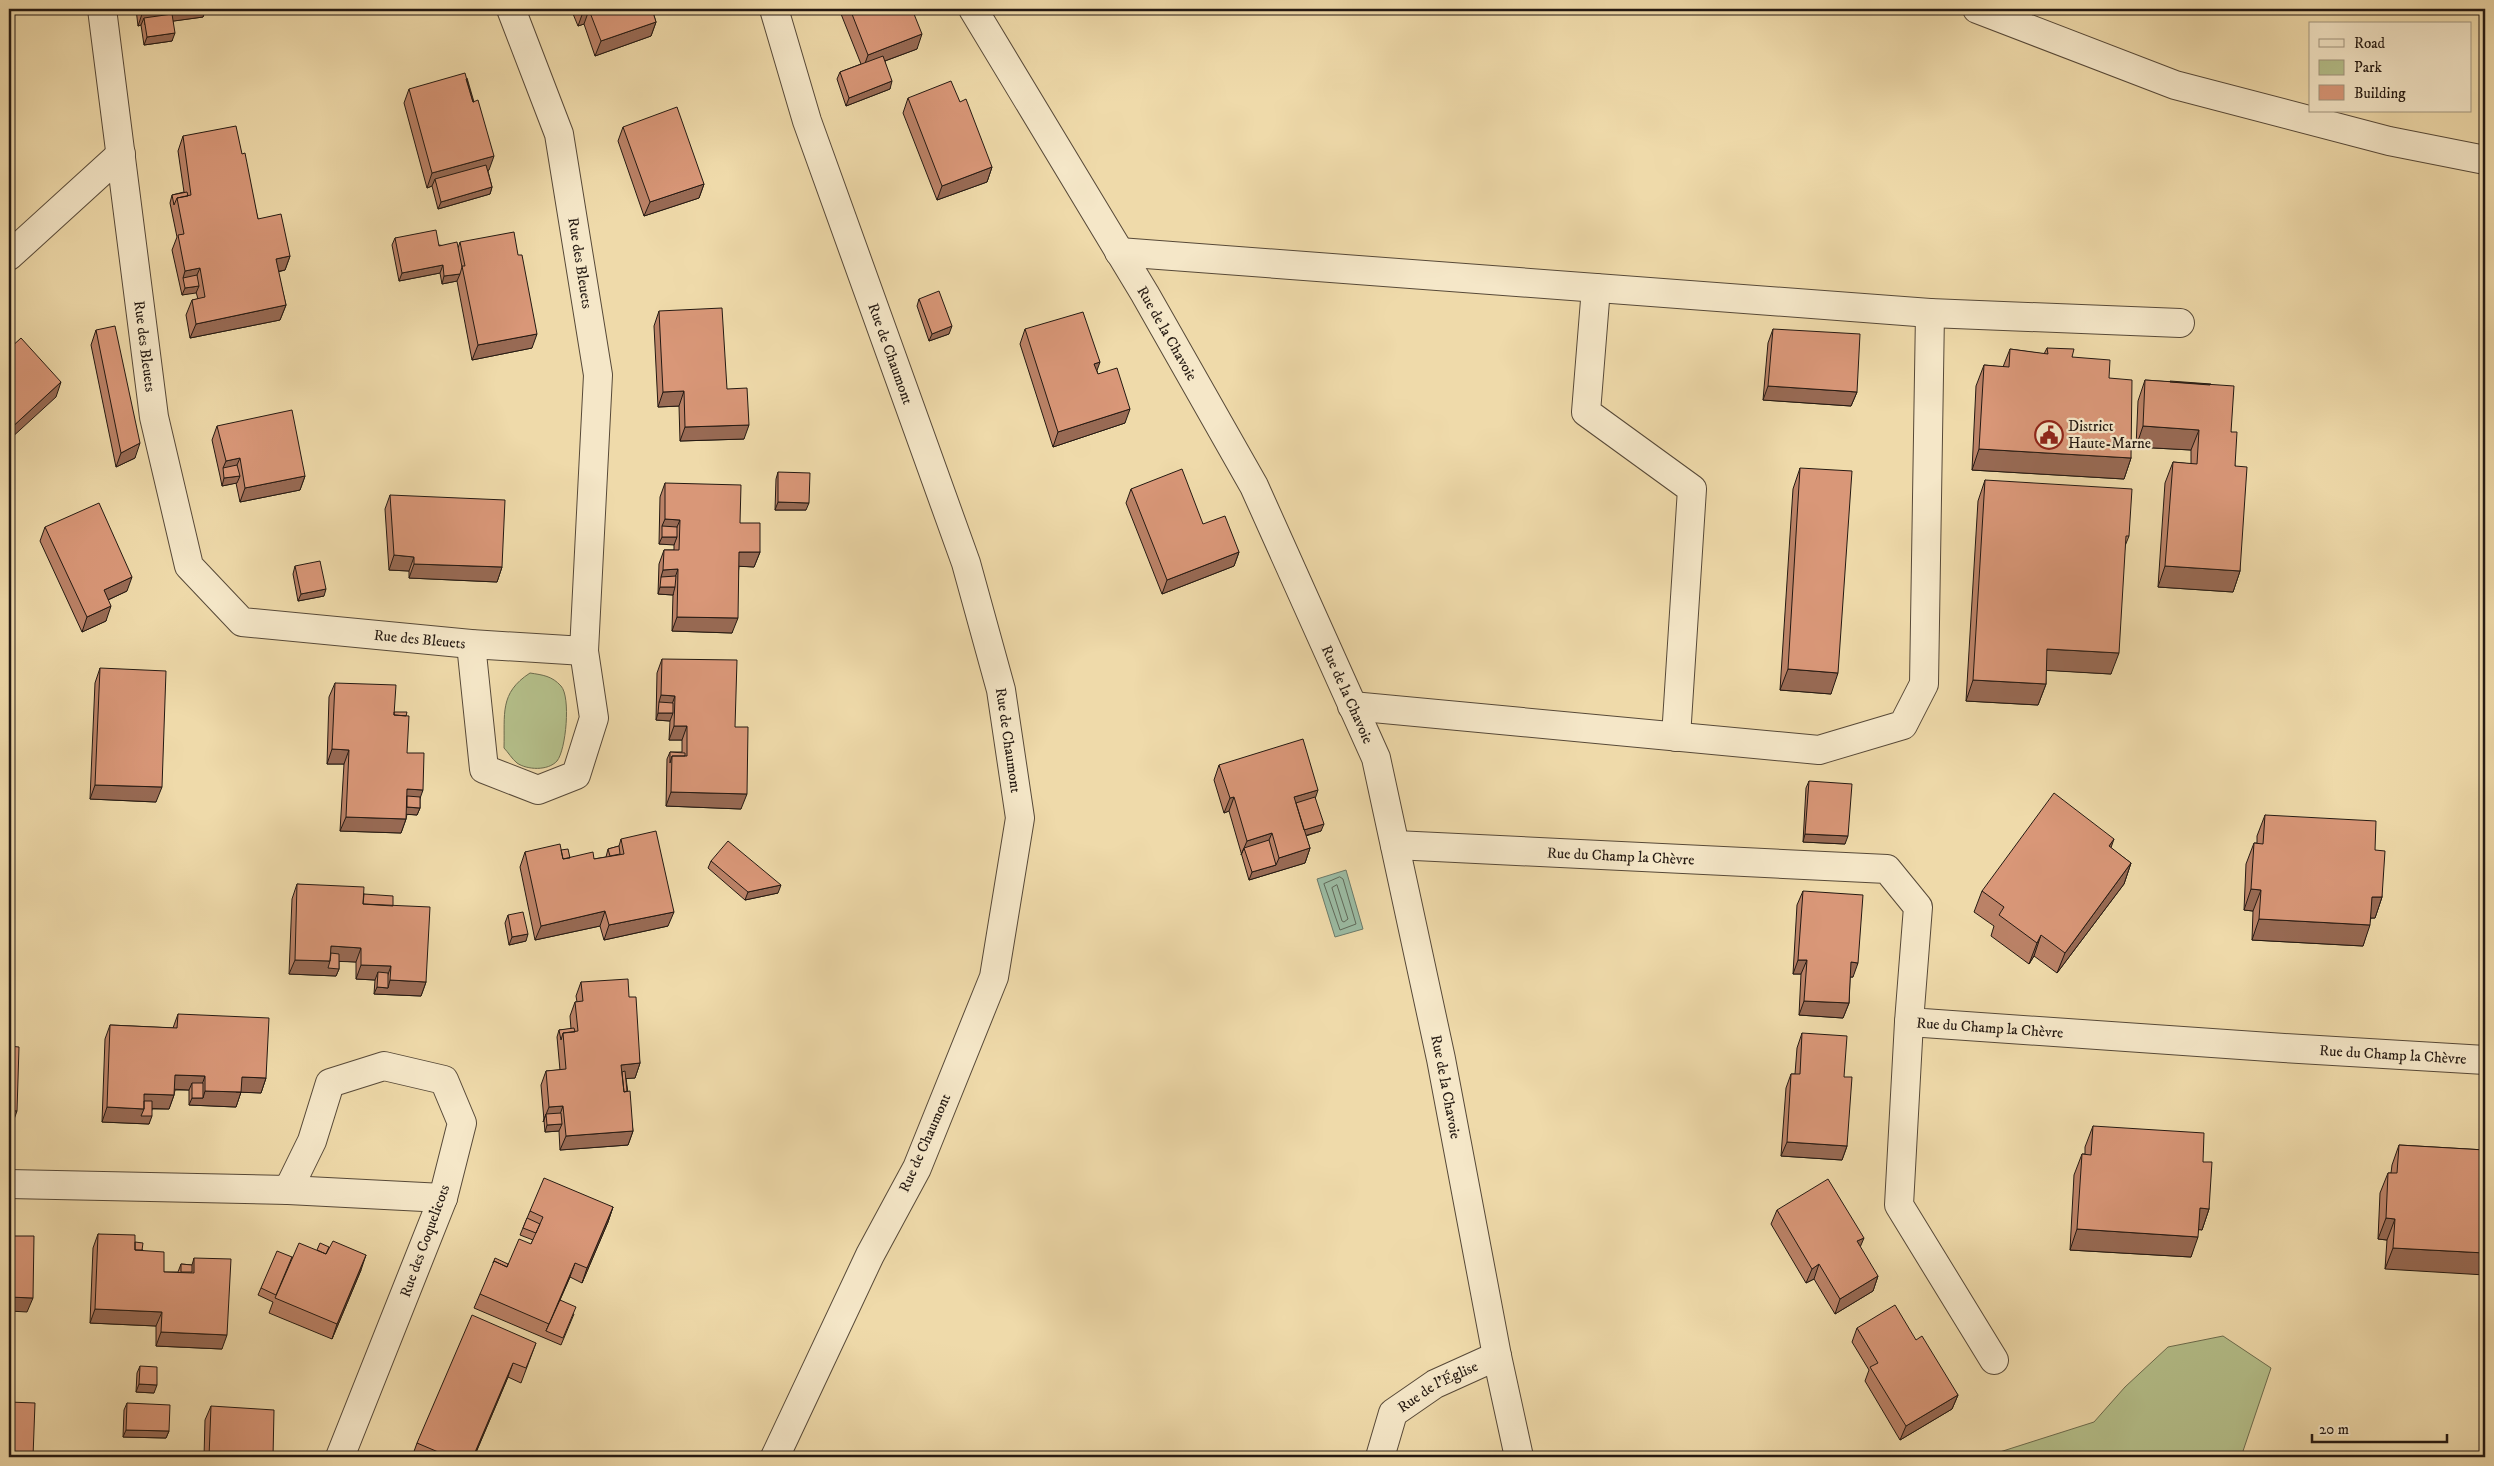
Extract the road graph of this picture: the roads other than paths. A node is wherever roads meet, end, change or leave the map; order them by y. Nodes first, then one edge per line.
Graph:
1 (102, 9) edge
2 (511, 9) edge
3 (774, 9) edge
4 (973, 9) edge
5 (1978, 9) edge
6 (120, 154) junction
7 (2485, 160) edge
8 (1119, 252) junction
9 (9, 256) edge
10 (1596, 288) junction
11 (1930, 313) junction
12 (2180, 323) dead end
13 (471, 644) junction
14 (584, 651) junction
15 (1352, 706) junction
16 (1676, 736) junction
17 (1395, 845) junction
18 (1909, 1022) junction
19 (2485, 1060) edge
20 (9, 1184) edge
21 (288, 1190) junction
22 (443, 1198) junction
23 (1497, 1356) junction
24 (1994, 1360) dead end
25 (340, 1457) edge
26 (775, 1457) edge
27 (1380, 1457) edge
28 (1520, 1457) edge

1 - 6 street, Rue des Bleuets
2 - 14 street, Rue des Bleuets
3 - 26 street, Rue de Chaumont
4 - 8 street, Rue de la Chavoie
5 - 7 street
6 - 9 street
6 - 13 street, Rue des Bleuets
8 - 10 street
8 - 15 street, Rue de la Chavoie
10 - 11 street
10 - 16 street
11 - 12 street
11 - 16 street
13 - 14 street, Rue des Bleuets
13 - 14 street
15 - 16 street
15 - 17 street, Rue de la Chavoie
17 - 18 street, Rue du Champ la Chèvre
17 - 23 street, Rue de la Chavoie
18 - 19 street, Rue du Champ la Chèvre
18 - 24 street
20 - 21 street
21 - 22 street
21 - 22 street, Rue des Coquelicots
22 - 25 street, Rue des Coquelicots
23 - 27 street, Rue de l'Église
23 - 28 street, Rue de la Chavoie

